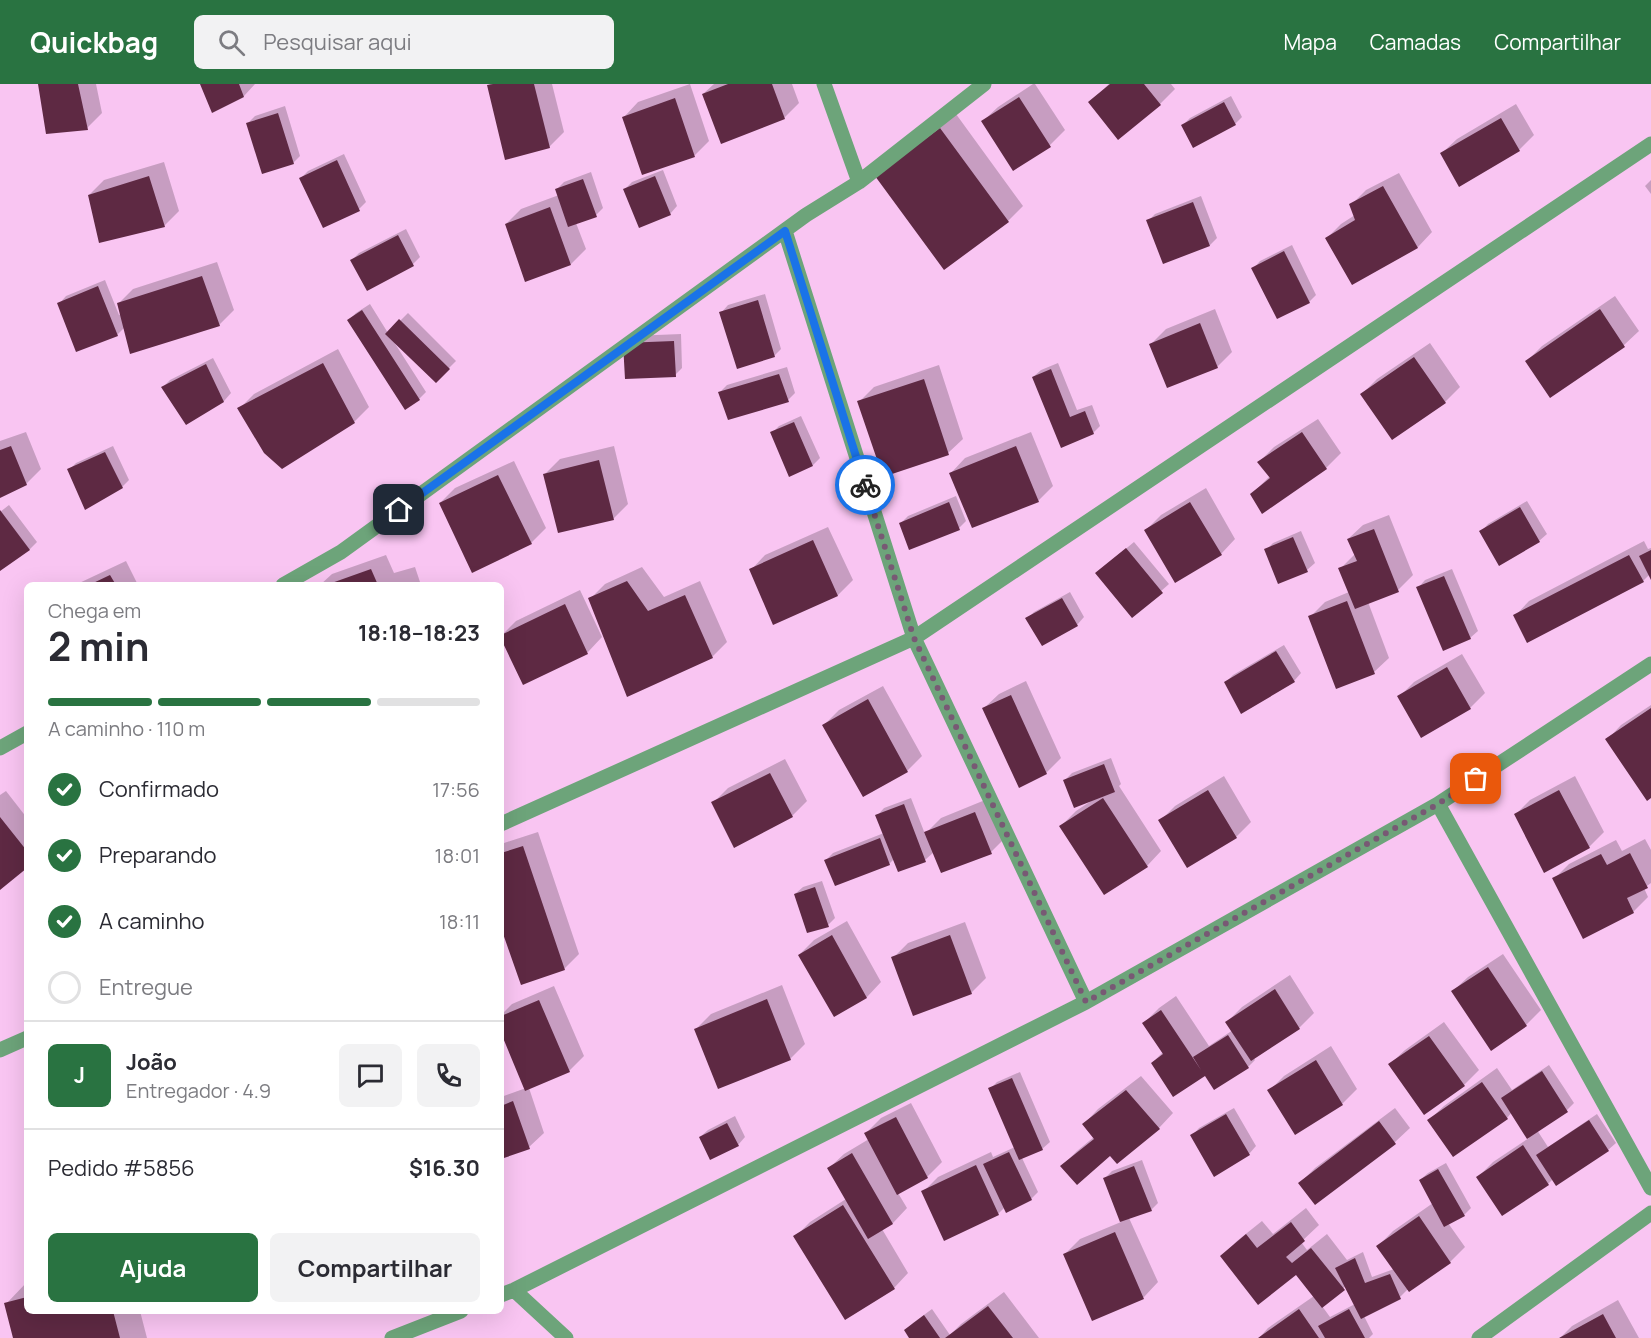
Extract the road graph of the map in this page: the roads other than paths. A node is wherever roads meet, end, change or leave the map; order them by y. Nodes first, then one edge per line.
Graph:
1 (824, 84) edge
2 (984, 84) edge
3 (1651, 144) edge
4 (859, 182) junction
5 (785, 231) junction
6 (288, 582) edge
7 (914, 638) junction
8 (1651, 664) edge
9 (24, 735) edge
10 (0, 748) edge
11 (1438, 804) junction
12 (504, 824) edge
13 (1086, 1002) junction
14 (24, 1039) edge
15 (0, 1050) edge
16 (1651, 1188) edge
17 (1651, 1213) edge
18 (507, 1293) edge
19 (453, 1314) edge
20 (392, 1338) edge
21 (566, 1338) edge
22 (1479, 1338) edge

1 - 4 street
2 - 4 street
3 - 7 street
4 - 5 street
5 - 6 street
5 - 7 street
7 - 12 street
7 - 13 street
8 - 11 street
9 - 10 street
11 - 13 street
11 - 16 street
13 - 18 street
14 - 15 street
17 - 22 street
18 - 21 street
19 - 20 street

